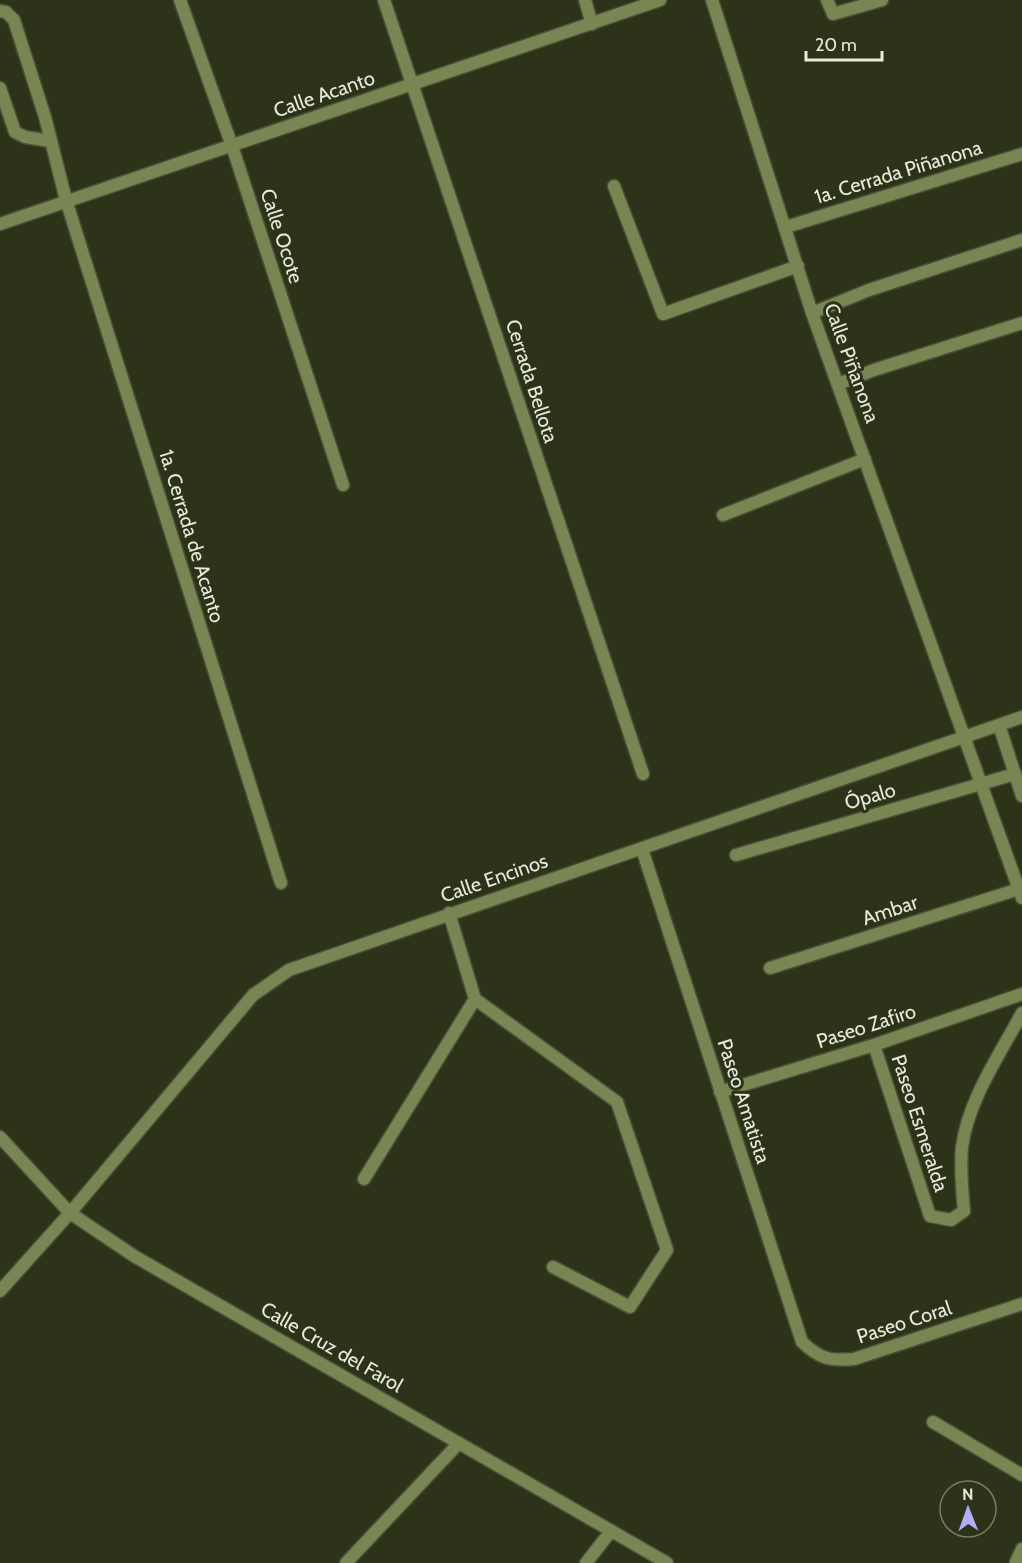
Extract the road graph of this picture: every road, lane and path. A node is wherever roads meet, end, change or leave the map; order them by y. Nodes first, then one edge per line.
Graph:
1 (180, 0) edge
2 (384, 0) edge
3 (585, 0) edge
4 (660, 0) edge
5 (712, 0) edge
6 (827, 0) edge
7 (882, 0) edge
8 (0, 11) edge
9 (592, 24) junction
10 (412, 84) junction
11 (0, 88) edge
12 (50, 141) junction
13 (232, 146) junction
14 (1022, 154) edge
15 (614, 186) dead end
16 (66, 200) junction
17 (0, 224) edge
18 (786, 227) junction
19 (1022, 240) edge
20 (798, 266) junction
21 (812, 313) junction
22 (1022, 324) edge
23 (838, 384) junction
24 (865, 459) junction
25 (343, 485) dead end
26 (723, 515) dead end
27 (1022, 717) edge
28 (999, 725) junction
29 (966, 742) junction
30 (643, 774) dead end
31 (1015, 774) junction
32 (981, 784) junction
33 (1022, 796) edge
34 (642, 849) junction
35 (736, 855) dead end
36 (281, 883) dead end
37 (1021, 892) edge
38 (449, 913) junction
39 (770, 968) dead end
40 (1022, 994) edge
41 (475, 999) junction
42 (1022, 1013) edge
43 (874, 1045) junction
44 (720, 1092) junction
45 (0, 1137) edge
46 (364, 1179) dead end
47 (70, 1213) junction
48 (553, 1267) dead end
49 (0, 1291) edge
50 (1022, 1304) edge
51 (802, 1342) joint
52 (933, 1422) dead end
53 (459, 1443) junction
54 (1022, 1475) edge
55 (610, 1531) junction
56 (1022, 1549) edge
57 (1016, 1562) edge
58 (346, 1563) edge
59 (586, 1563) edge
60 (667, 1563) edge

1 - 13 street, Calle Ocote
2 - 10 street, Cerrada Bellota
3 - 9 street
4 - 9 street, Calle Acanto
5 - 18 street, Calle Piñanona
6 - 7 street
8 - 12 street, 1a. Cerrada de Acanto
9 - 10 street, Calle Acanto
10 - 13 street, Calle Acanto
10 - 30 street, Cerrada Bellota
11 - 12 street
12 - 16 street, 1a. Cerrada de Acanto
13 - 16 street, Calle Acanto
13 - 25 street, Calle Ocote
14 - 18 street, 1a. Cerrada Piñanona
15 - 20 street
16 - 17 street, Calle Acanto
16 - 36 street, 1a. Cerrada de Acanto
18 - 20 street, Calle Piñanona
19 - 21 street
20 - 21 street, Calle Piñanona
21 - 23 street, Calle Piñanona
22 - 23 street
23 - 24 street, Calle Piñanona
24 - 26 street
24 - 29 street, Calle Piñanona
27 - 28 street, Calle Encinos
28 - 29 street, Calle Encinos
28 - 31 street
29 - 32 street, Calle Piñanona
29 - 34 street, Calle Encinos
31 - 32 street, Ópalo
31 - 33 street
32 - 35 street, Ópalo
32 - 37 street, Calle Piñanona
34 - 38 street, Calle Encinos
34 - 44 street, Paseo Amatista
37 - 39 street, Ambar
38 - 41 street
38 - 47 street, Calle Encinos
40 - 43 street, Paseo Zafiro
41 - 46 street
41 - 48 street
42 - 43 street, Paseo Esmeralda
43 - 44 street, Paseo Zafiro
44 - 51 street, Paseo Amatista
45 - 47 street, Calle Cruz del Farol
47 - 49 street, Calle Encinos
47 - 53 street, Calle Cruz del Farol
50 - 51 street, Paseo Coral
52 - 54 street
53 - 55 street, Calle Cruz del Farol
53 - 58 street
55 - 59 street
55 - 60 street, Calle Cruz del Farol
56 - 57 street

